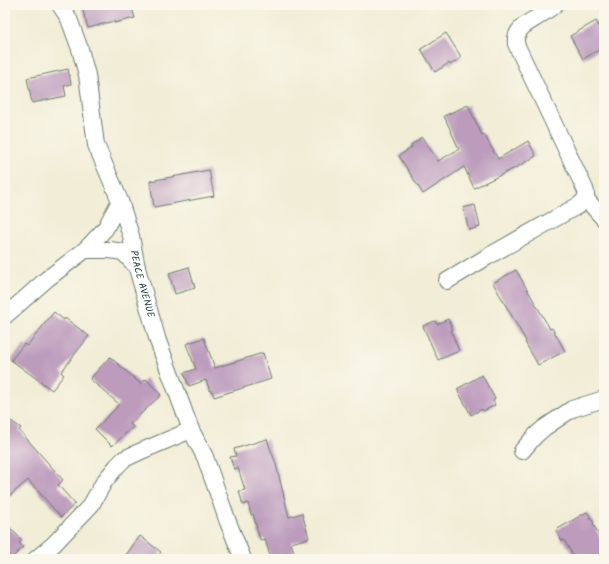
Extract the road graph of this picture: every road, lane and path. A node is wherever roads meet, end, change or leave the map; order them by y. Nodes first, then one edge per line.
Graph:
1 (60, 5) edge
2 (555, 5) edge
3 (586, 199) junction
4 (120, 201) junction
5 (604, 218) edge
6 (85, 250) junction
7 (137, 268) junction
8 (447, 281) dead end
9 (5, 316) edge
10 (604, 399) edge
11 (191, 430) junction
12 (522, 451) dead end
13 (36, 559) edge
14 (243, 559) edge

1 - 4 street, PEACE AVENUE
2 - 3 street
3 - 5 street
3 - 8 street
4 - 6 street
4 - 7 street, PEACE AVENUE
6 - 7 street
6 - 9 street
7 - 11 street, PEACE AVENUE
10 - 12 street
11 - 13 street
11 - 14 street, PEACE AVENUE

